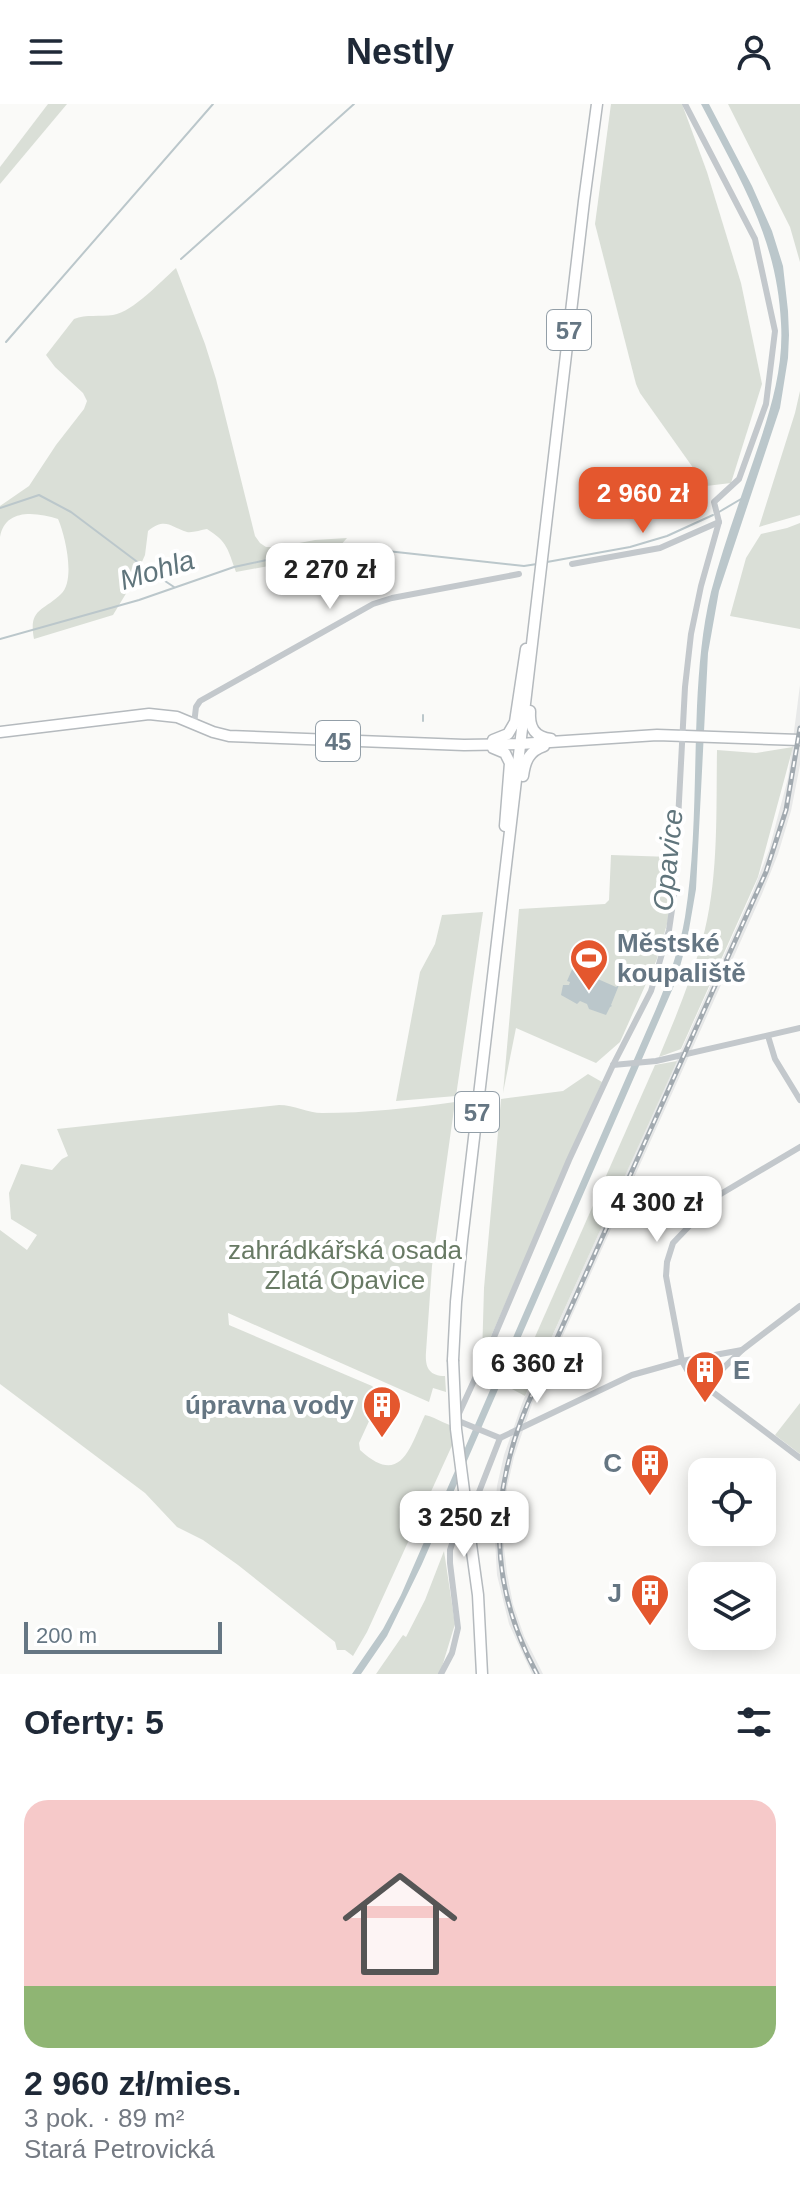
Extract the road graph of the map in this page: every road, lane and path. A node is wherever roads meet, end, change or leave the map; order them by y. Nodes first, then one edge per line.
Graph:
1 (597, 104) edge
2 (685, 104) edge
3 (719, 520) junction
4 (572, 564) dead end
5 (519, 574) dead end
6 (536, 609) junction
7 (194, 724) junction
8 (0, 732) edge
9 (683, 735) junction
10 (577, 740) junction
11 (800, 740) edge
12 (520, 744) junction
13 (464, 745) junction
14 (506, 864) junction
15 (800, 1028) edge
16 (768, 1036) junction
17 (617, 1064) junction
18 (800, 1100) edge
19 (800, 1147) edge
20 (799, 1310) edge
21 (742, 1350) junction
22 (682, 1361) junction
23 (705, 1386) junction
24 (500, 1438) junction
25 (800, 1458) edge
26 (441, 1674) edge
27 (482, 1674) edge

1 - 6 main road, 57
2 - 3 street
3 - 4 street
3 - 9 street
5 - 7 street
6 - 10 main road
6 - 12 main road, 57
6 - 13 main road
7 - 8 main road, 45
7 - 13 main road, 45
9 - 10 main road, 45
9 - 11 main road, 45
9 - 17 street
10 - 12 main road, 45
10 - 14 main road
12 - 13 main road, 45
12 - 14 main road, 57
13 - 14 main road
14 - 27 main road, 57, bridge
15 - 16 street
16 - 17 street
16 - 18 street
17 - 24 street
19 - 22 street
20 - 21 street
21 - 22 street
21 - 23 street
22 - 23 street
22 - 24 street
23 - 25 street
24 - 26 street

